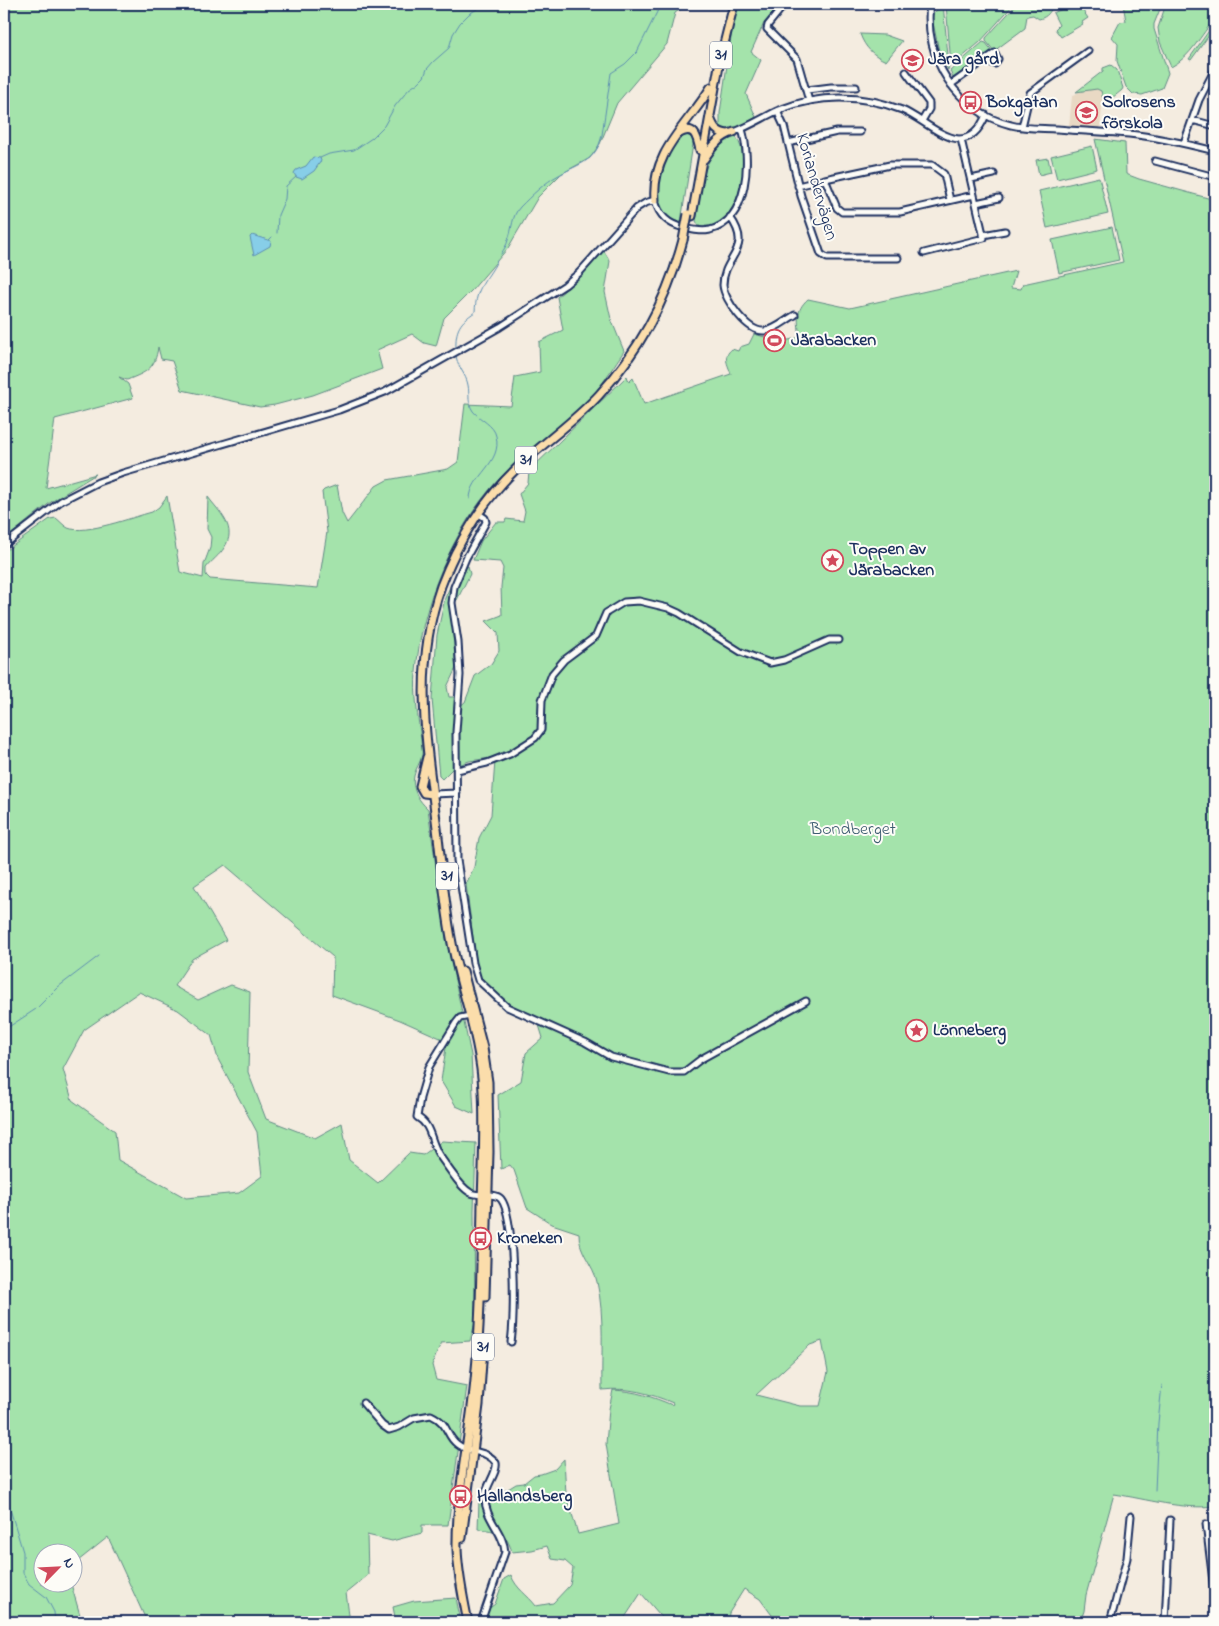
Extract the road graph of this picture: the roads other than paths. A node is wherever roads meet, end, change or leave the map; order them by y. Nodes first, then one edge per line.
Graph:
1 (730, 4) edge
2 (734, 4) edge
3 (785, 4) edge
4 (930, 4) edge
5 (1088, 51) dead end
6 (985, 60) dead end
7 (1215, 69) edge
8 (906, 72) dead end
9 (950, 85) junction
10 (711, 87) junction
11 (856, 87) dead end
12 (807, 90) junction
13 (809, 101) junction
14 (777, 111) junction
15 (710, 115) junction
16 (986, 115) junction
17 (1192, 120) junction
18 (922, 121) junction
19 (1215, 126) edge
20 (1022, 127) junction
21 (735, 132) junction
22 (860, 132) dead end
23 (677, 134) junction
24 (961, 139) junction
25 (788, 143) junction
26 (1184, 143) junction
27 (700, 150) junction
28 (1215, 152) edge
29 (1156, 161) dead end
30 (702, 164) junction
31 (994, 174) dead end
32 (1215, 177) edge
33 (825, 180) junction
34 (971, 180) junction
35 (798, 186) junction
36 (974, 195) junction
37 (999, 198) dead end
38 (655, 200) junction
39 (950, 200) junction
40 (976, 203) junction
41 (690, 215) junction
42 (730, 217) junction
43 (1005, 231) dead end
44 (983, 235) junction
45 (685, 240) junction
46 (924, 253) dead end
47 (898, 258) dead end
48 (796, 315) dead end
49 (482, 516) junction
50 (4, 545) edge
51 (838, 640) dead end
52 (428, 754) junction
53 (457, 770) junction
54 (457, 793) junction
55 (435, 794) junction
56 (806, 1001) dead end
57 (470, 1016) junction
58 (485, 1195) junction
59 (510, 1342) dead end
60 (363, 1403) dead end
61 (470, 1450) junction
62 (1131, 1516) dead end
63 (1170, 1520) dead end
64 (1206, 1524) dead end
65 (1215, 1598) edge
66 (468, 1622) edge
67 (472, 1622) edge
68 (481, 1622) edge
69 (1110, 1622) edge
70 (1165, 1622) edge

1 - 10 highway, 31
2 - 15 highway, 31
3 - 12 street
4 - 9 street
5 - 20 street
6 - 9 street
7 - 17 street
8 - 18 street
9 - 16 street
10 - 23 highway
10 - 27 highway, 31
11 - 12 street
12 - 13 street
13 - 14 street
13 - 18 street
14 - 21 street
14 - 25 street, Koriandervägen
15 - 21 highway
15 - 30 highway, 31
16 - 20 street
16 - 24 street
17 - 19 street
17 - 26 street
18 - 24 street
20 - 26 street
21 - 30 highway
21 - 42 street
22 - 25 street
23 - 27 highway
23 - 38 highway
24 - 34 street
25 - 35 street, Koriandervägen
26 - 28 street
27 - 41 highway, 31
29 - 32 street
30 - 41 highway, 31
31 - 34 street
33 - 35 street
33 - 39 street
33 - 39 street
34 - 36 street
35 - 47 street, Koriandervägen
36 - 39 street
36 - 40 street
37 - 40 street
38 - 42 street
38 - 50 street
40 - 44 street
41 - 45 highway, 31, bridge
42 - 48 street
43 - 44 street
44 - 46 street
45 - 49 highway, 31
45 - 52 highway, 31
49 - 53 street
49 - 55 highway, 31
51 - 53 street
52 - 55 highway, 31
52 - 55 highway
53 - 54 street
54 - 55 street
54 - 56 street
55 - 57 highway, 31
55 - 58 highway, 31
57 - 58 highway, 31
57 - 58 street
58 - 59 street
58 - 61 highway, 31
60 - 61 street
61 - 66 highway, 31
61 - 67 highway, 31
61 - 68 street
62 - 69 street
63 - 70 street
64 - 65 street

